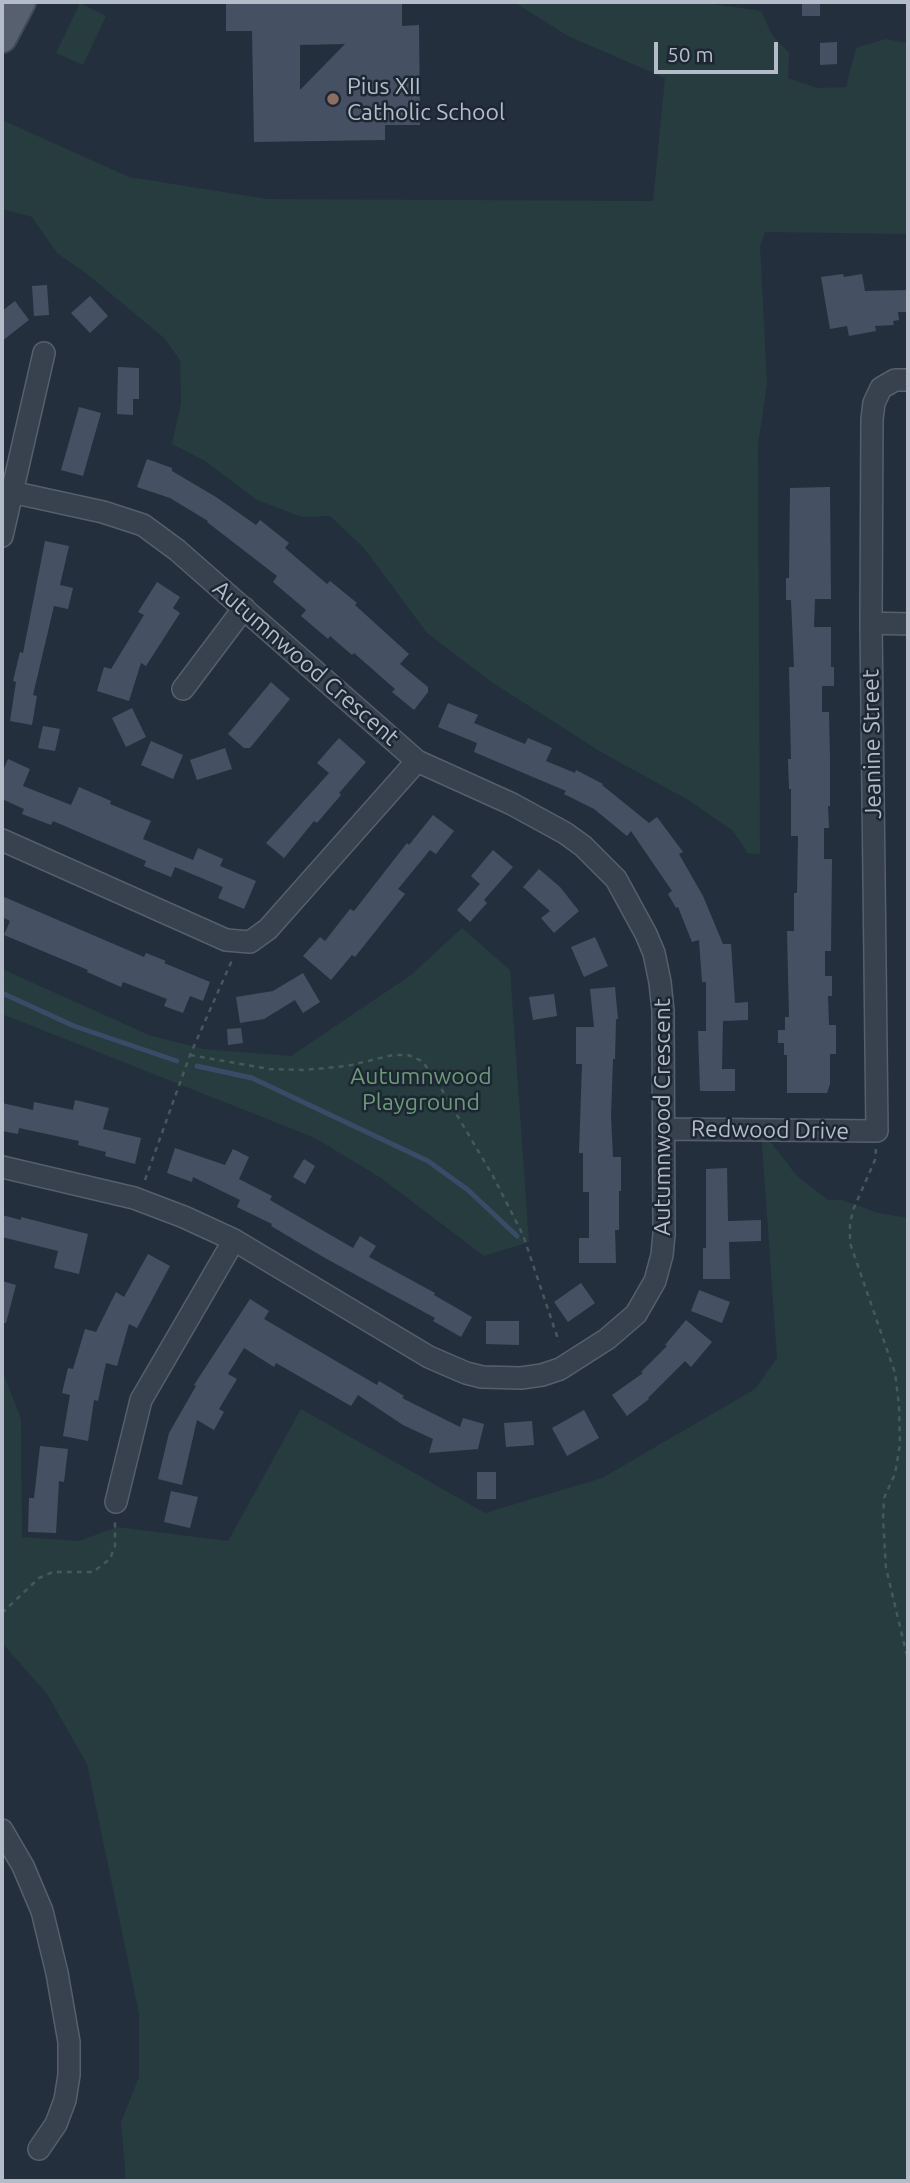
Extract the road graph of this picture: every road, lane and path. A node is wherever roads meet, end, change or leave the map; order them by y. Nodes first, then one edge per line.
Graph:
1 (21, 2) edge
2 (2, 38) edge
3 (44, 353) dead end
4 (908, 380) edge
5 (6, 491) edge
6 (2, 536) edge
7 (244, 608) junction
8 (871, 624) junction
9 (908, 624) edge
10 (183, 689) dead end
11 (417, 761) junction
12 (2, 841) edge
13 (240, 942) junction
14 (190, 1055) junction
15 (664, 1129) junction
16 (877, 1131) junction
17 (2, 1167) edge
18 (145, 1180) dead end
19 (234, 1240) junction
20 (559, 1342) dead end
21 (116, 1502) joint
22 (2, 1613) edge
23 (908, 1660) edge
24 (2, 1830) edge
25 (39, 2149) dead end

1 - 2 main road
3 - 5 street
4 - 8 street, Jeanine Street
5 - 6 street
5 - 7 street, Autumnwood Crescent
7 - 10 street
7 - 11 street, Autumnwood Crescent
8 - 9 street
8 - 16 street, Jeanine Street
11 - 13 street
11 - 15 street, Autumnwood Crescent
12 - 13 street
13 - 14 path
14 - 18 path
14 - 20 path
15 - 16 street, Redwood Drive
15 - 19 street, Autumnwood Crescent
16 - 23 path
17 - 19 street, Autumnwood Crescent
19 - 21 street
21 - 22 path
24 - 25 street

